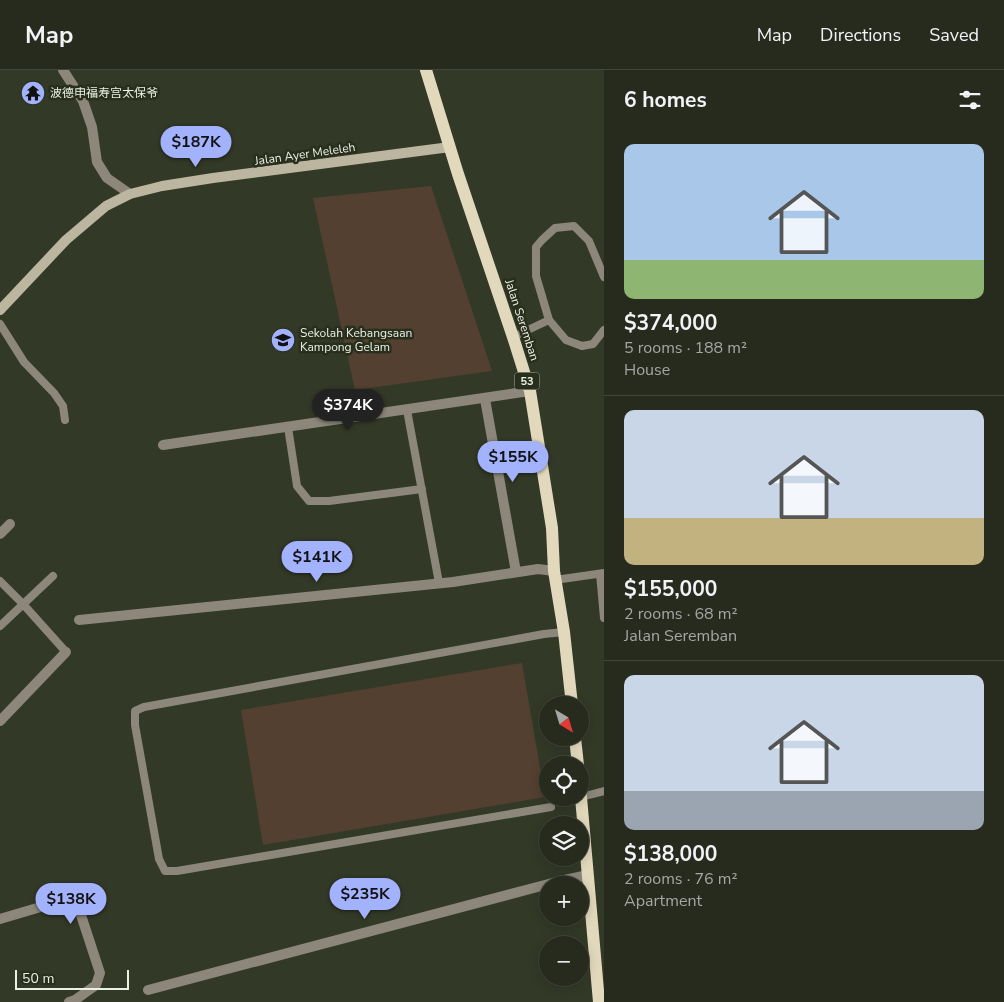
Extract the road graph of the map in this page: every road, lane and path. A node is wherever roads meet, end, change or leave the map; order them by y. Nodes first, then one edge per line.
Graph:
1 (63, 70) edge
2 (426, 70) edge
3 (450, 147) junction
4 (130, 194) junction
5 (604, 277) edge
6 (0, 310) edge
7 (548, 320) junction
8 (0, 324) edge
9 (604, 330) edge
10 (513, 337) junction
11 (530, 392) junction
12 (485, 399) junction
13 (407, 410) junction
14 (65, 420) dead end
15 (288, 427) junction
16 (163, 445) dead end
17 (422, 489) junction
18 (10, 524) dead end
19 (0, 534) edge
20 (516, 572) junction
21 (602, 574) edge
22 (555, 575) junction
23 (53, 576) dead end
24 (0, 581) edge
25 (439, 583) junction
26 (23, 604) junction
27 (604, 618) edge
28 (79, 620) dead end
29 (0, 626) edge
30 (564, 632) junction
31 (66, 652) joint
32 (571, 696) edge
33 (0, 721) edge
34 (604, 791) edge
35 (589, 792) edge
36 (582, 806) edge
37 (551, 807) dead end
38 (588, 875) junction
39 (0, 919) edge
40 (148, 990) dead end
41 (69, 1002) edge
42 (599, 1002) edge

1 - 4 street
2 - 3 main road, Jalan Seremban / 53
3 - 4 street, Jalan Ayer Meleleh
3 - 10 main road, Jalan Seremban / 53
4 - 6 street, Jalan Ayer Meleleh
5 - 7 lane
7 - 9 lane
7 - 10 lane
8 - 14 lane
10 - 11 main road, Jalan Seremban / 53
11 - 12 street
11 - 22 main road, Jalan Seremban / 53
12 - 13 street
12 - 20 street
13 - 15 street
13 - 17 lane
15 - 16 street
15 - 17 lane
17 - 25 lane
18 - 19 street
20 - 22 street
20 - 25 street
21 - 22 lane
21 - 27 lane
22 - 30 main road, Jalan Seremban / 53
23 - 26 lane
24 - 26 lane
25 - 28 street
26 - 29 lane
26 - 31 lane
30 - 32 main road, Jalan Seremban / 53
30 - 37 lane
31 - 33 street
34 - 35 lane
36 - 38 main road
38 - 40 street
38 - 42 main road
39 - 41 street

